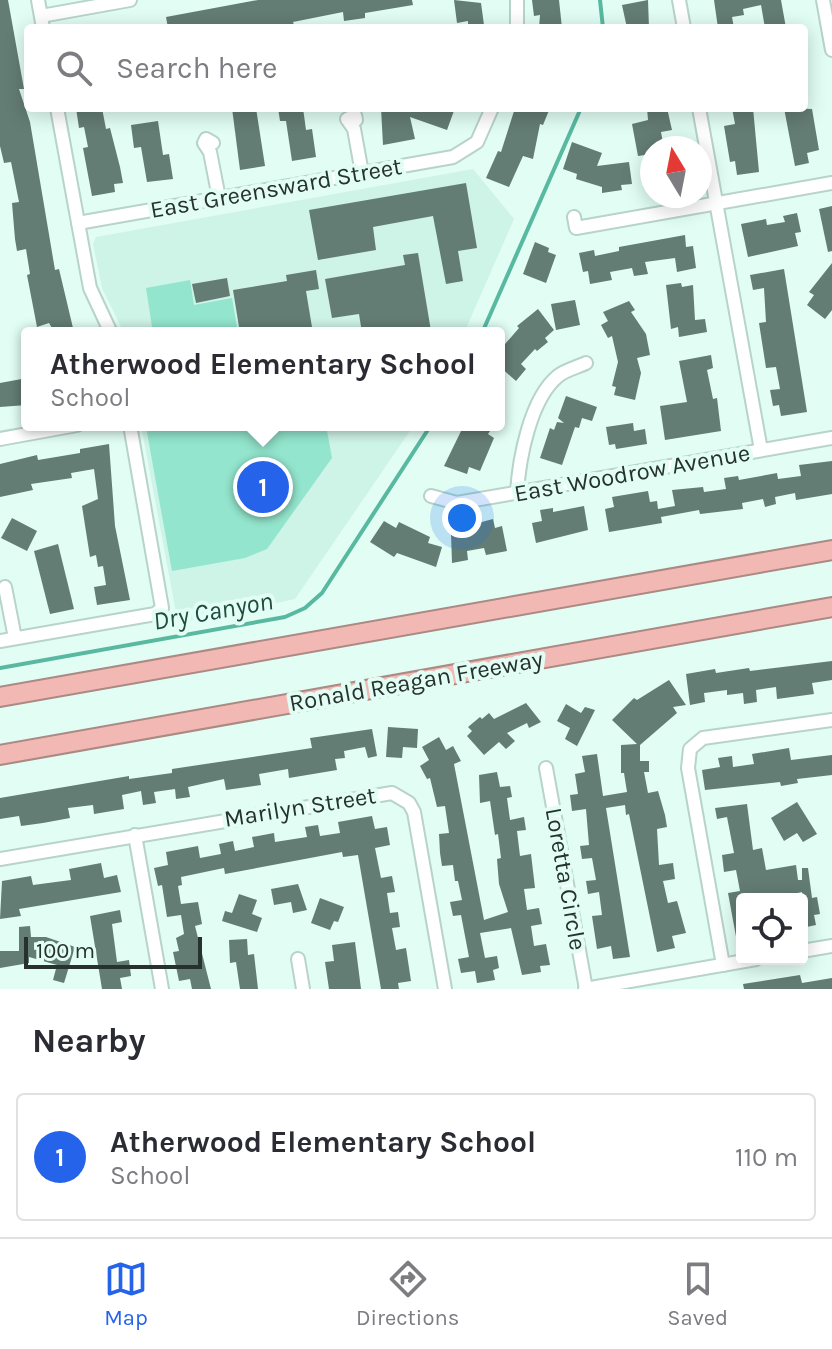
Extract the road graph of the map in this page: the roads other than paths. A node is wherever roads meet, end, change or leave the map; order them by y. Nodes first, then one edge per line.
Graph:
1 (38, 0) edge
2 (130, 0) edge
3 (517, 0) edge
4 (679, 0) edge
5 (823, 0) edge
6 (42, 22) edge
7 (517, 24) edge
8 (683, 24) edge
9 (832, 50) edge
10 (58, 112) edge
11 (490, 112) edge
12 (700, 112) edge
13 (356, 120) dead end
14 (213, 143) dead end
15 (362, 173) junction
16 (832, 183) edge
17 (219, 198) junction
18 (717, 203) junction
19 (574, 217) dead end
20 (78, 223) junction
21 (108, 327) edge
22 (586, 363) dead end
23 (44, 431) edge
24 (131, 431) edge
25 (832, 438) edge
26 (0, 439) edge
27 (761, 450) junction
28 (517, 493) junction
29 (431, 496) dead end
30 (832, 550) edge
31 (5, 587) dead end
32 (832, 607) edge
33 (15, 638) junction
34 (0, 641) edge
35 (0, 697) edge
36 (832, 720) edge
37 (0, 755) edge
38 (546, 768) dead end
39 (135, 835) junction
40 (0, 859) edge
41 (832, 946) edge
42 (808, 950) edge
43 (298, 959) dead end
44 (736, 963) edge
45 (723, 965) junction
46 (162, 989) edge
47 (303, 989) edge
48 (445, 989) edge
49 (586, 989) edge

1 - 6 street
2 - 6 street
3 - 7 street
4 - 8 street
5 - 9 street
10 - 20 street
11 - 15 street, East Greensward Street
12 - 18 street
13 - 15 street
14 - 17 street
15 - 17 street, East Greensward Street
16 - 18 street
17 - 20 street, East Greensward Street
18 - 19 street
18 - 27 street
20 - 21 street
22 - 28 street
23 - 26 street
24 - 33 street
25 - 27 street, East Woodrow Avenue
27 - 28 street, East Woodrow Avenue
28 - 29 street, East Woodrow Avenue
30 - 35 highway
31 - 33 street
32 - 37 highway, Ronald Reagan Freeway
33 - 34 street
36 - 45 street
38 - 49 street, Loretta Circle
39 - 40 street, Marilyn Street
39 - 46 street
39 - 48 street, Marilyn Street
41 - 42 street
43 - 47 street
44 - 45 street
45 - 49 street

